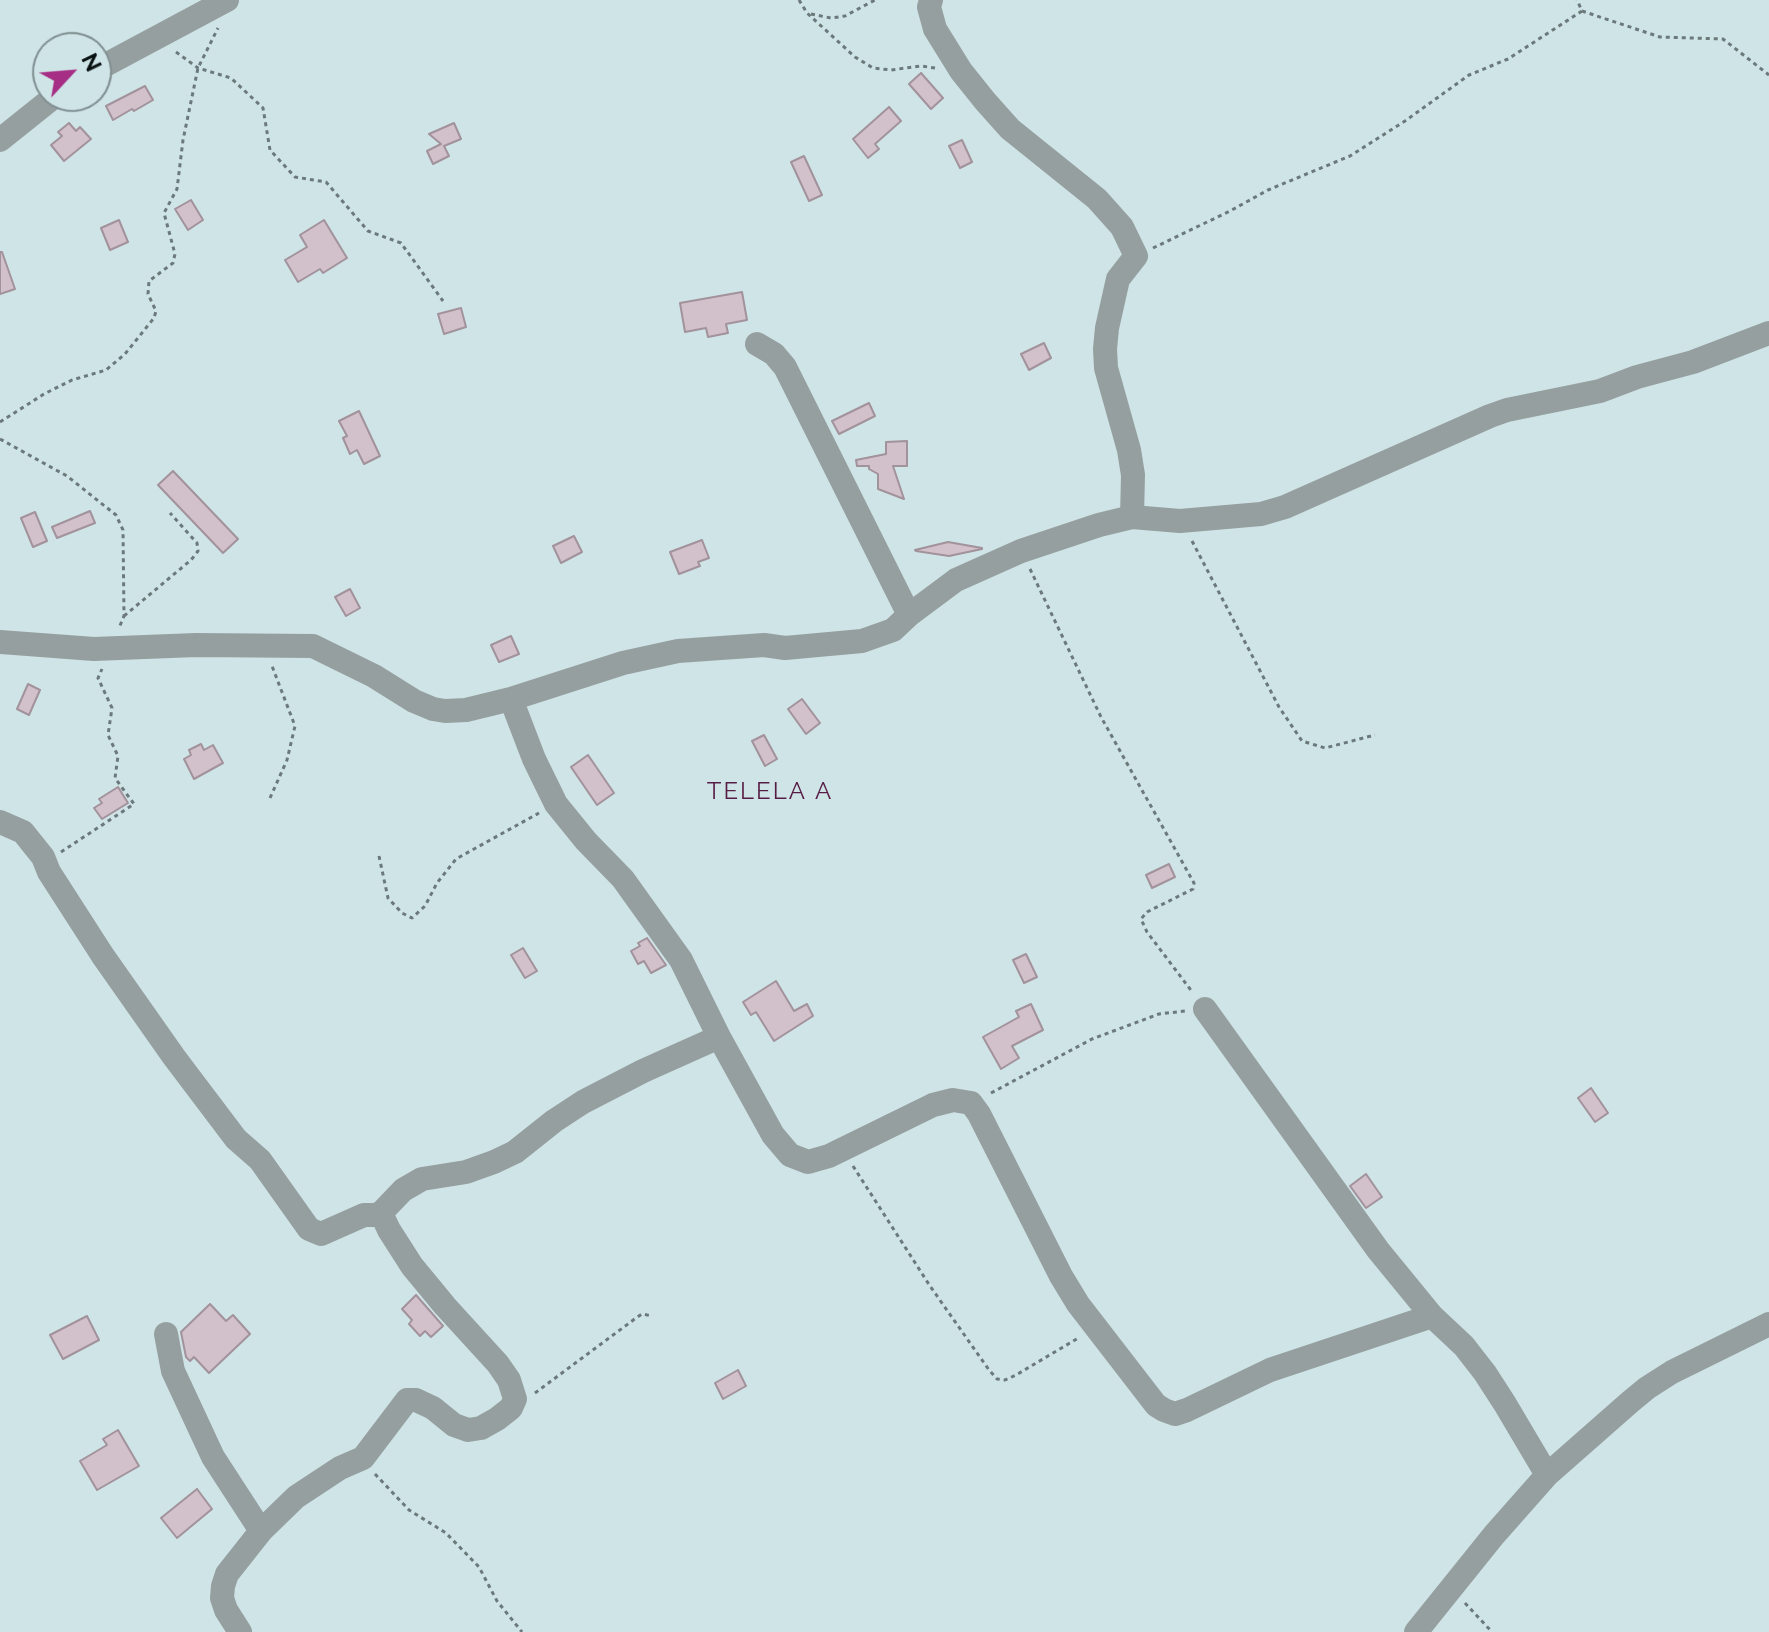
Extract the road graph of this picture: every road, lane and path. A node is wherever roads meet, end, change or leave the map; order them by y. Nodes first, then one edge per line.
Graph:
1 (227, 0) edge
2 (799, 0) edge
3 (875, 0) edge
4 (931, 0) edge
5 (1577, 0) edge
6 (1582, 11) junction
7 (807, 13) junction
8 (218, 27) dead end
9 (157, 37) junction
10 (112, 61) edge
11 (198, 68) junction
12 (961, 71) junction
13 (1769, 75) edge
14 (35, 112) edge
15 (0, 140) edge
16 (1136, 256) junction
17 (443, 301) dead end
18 (1769, 333) edge
19 (757, 344) dead end
20 (0, 422) edge
21 (170, 513) dead end
22 (1132, 517) junction
23 (1180, 521) junction
24 (1021, 551) junction
25 (909, 615) junction
26 (124, 616) dead end
27 (0, 642) edge
28 (264, 646) junction
29 (511, 699) junction
30 (1375, 735) dead end
31 (270, 798) dead end
32 (556, 804) junction
33 (0, 822) edge
34 (379, 856) dead end
35 (1205, 1009) junction
36 (719, 1037) junction
37 (971, 1103) junction
38 (842, 1149) junction
39 (381, 1213) junction
40 (652, 1316) dead end
41 (1432, 1316) junction
42 (1769, 1324) edge
43 (1096, 1329) junction
44 (166, 1334) dead end
45 (511, 1408) junction
46 (363, 1458) junction
47 (1547, 1475) junction
48 (261, 1531) junction
49 (1451, 1588) junction
50 (240, 1632) edge
51 (522, 1632) edge
52 (1416, 1632) edge
53 (1492, 1632) edge

1 - 9 street
2 - 7 path
3 - 7 path
4 - 12 street
5 - 6 path
6 - 13 path
6 - 16 path
7 - 12 path
8 - 11 path
9 - 10 street
9 - 11 path
11 - 17 path
11 - 20 path
12 - 16 street
14 - 15 street
16 - 22 street
18 - 23 street
19 - 25 street
21 - 26 path
22 - 23 street
22 - 24 street
23 - 30 path
24 - 25 street
24 - 35 path
25 - 29 street
27 - 28 street
28 - 29 street
28 - 31 path
29 - 32 street
32 - 34 path
32 - 36 street
33 - 39 street
35 - 37 path
35 - 41 street
36 - 38 street
36 - 39 street
37 - 38 street
37 - 43 street
38 - 43 path
39 - 45 street
40 - 45 path
41 - 43 street
41 - 47 street
42 - 47 street
44 - 48 street
45 - 46 street
46 - 48 street
46 - 51 path
47 - 49 street
48 - 50 street
49 - 52 street
49 - 53 path

